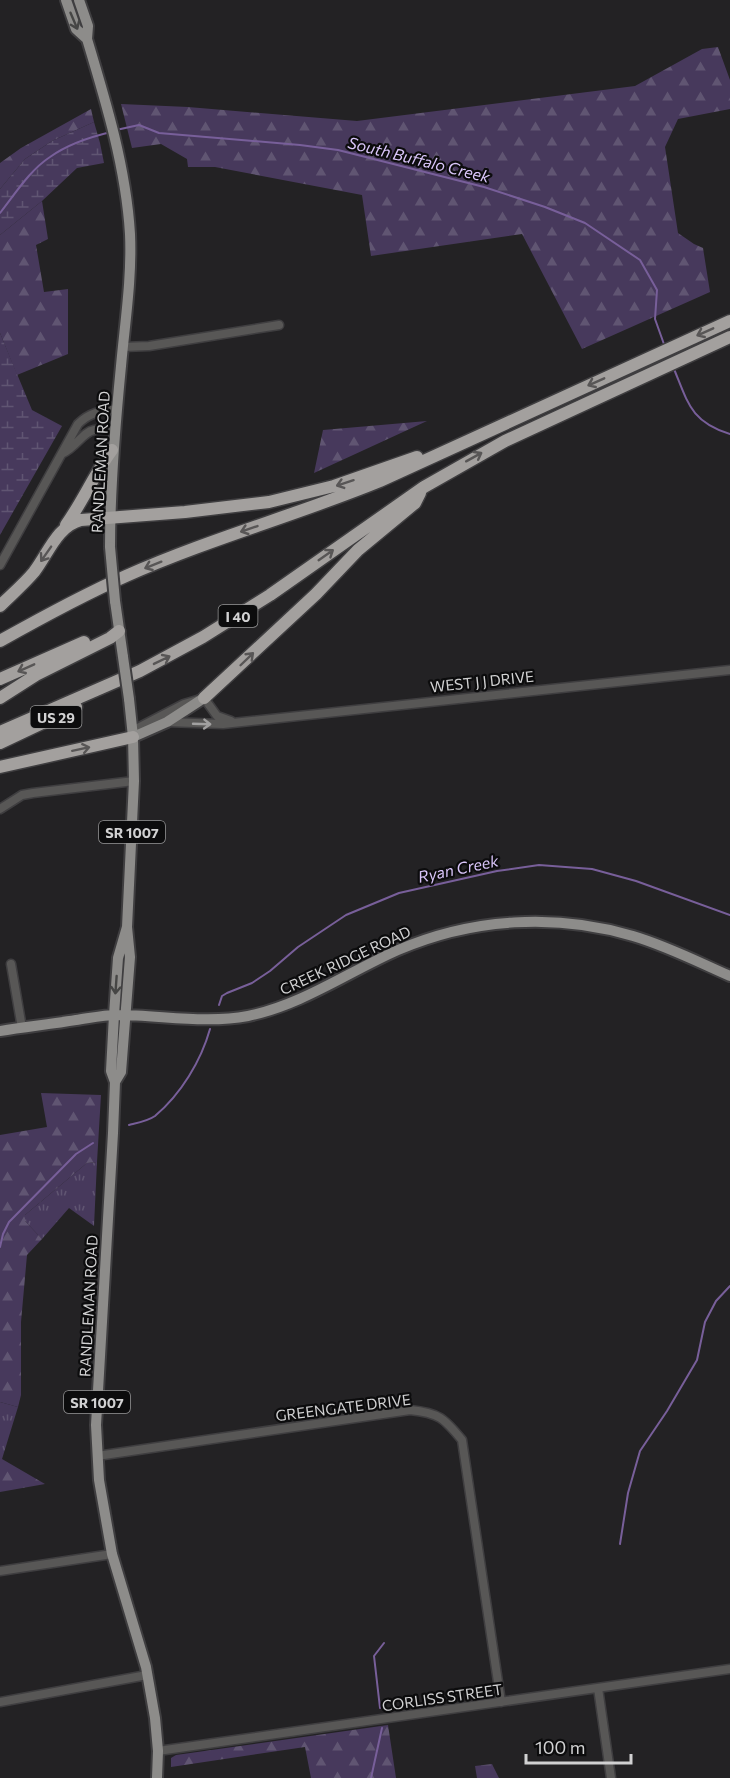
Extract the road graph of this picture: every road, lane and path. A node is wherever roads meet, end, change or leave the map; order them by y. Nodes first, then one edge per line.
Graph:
1 (66, 0) edge
2 (79, 0) edge
3 (87, 39) junction
4 (730, 321) edge
5 (279, 325) dead end
6 (730, 337) edge
7 (123, 347) junction
8 (117, 410) junction
9 (114, 430) junction
10 (112, 450) junction
11 (63, 453) junction
12 (440, 454) junction
13 (424, 487) junction
14 (110, 518) junction
15 (62, 531) junction
16 (0, 565) edge
17 (0, 606) edge
18 (119, 631) junction
19 (0, 641) edge
20 (730, 670) edge
21 (0, 680) edge
22 (109, 685) junction
23 (0, 698) edge
24 (204, 698) junction
25 (167, 722) junction
26 (237, 722) junction
27 (0, 732) edge
28 (133, 734) junction
29 (0, 743) edge
30 (0, 767) edge
31 (134, 781) junction
32 (0, 809) edge
33 (11, 964) dead end
34 (730, 976) edge
35 (119, 1015) junction
36 (22, 1028) junction
37 (0, 1031) edge
38 (97, 1456) junction
39 (112, 1554) junction
40 (0, 1571) edge
41 (730, 1669) edge
42 (147, 1675) junction
43 (598, 1688) junction
44 (0, 1702) edge
45 (501, 1702) junction
46 (158, 1751) junction
47 (157, 1778) edge
48 (611, 1778) edge

1 -> 3 main road, RANDLEMAN ROAD
2 - 3 main road, RANDLEMAN ROAD
3 - 7 main road, RANDLEMAN ROAD
4 -> 12 highway
5 - 7 street
13 -> 6 highway, I 40
7 - 8 main road, RANDLEMAN ROAD
8 - 9 main road, RANDLEMAN ROAD
8 - 11 street
9 - 10 main road, RANDLEMAN ROAD
9 - 11 street
10 - 14 main road, RANDLEMAN ROAD
10 - 15 highway
11 - 16 street
12 -> 14 highway
12 -> 19 highway
22 -> 13 highway, I 40
24 -> 13 highway
14 - 15 highway
14 - 18 main road, RANDLEMAN ROAD, bridge
15 -> 17 highway
18 -> 21 highway
18 - 23 highway
18 - 28 main road, RANDLEMAN ROAD / SR 1007, bridge
20 - 26 street, WEST J J DRIVE
22 - 27 highway, I 40
22 - 29 highway, US 29
24 - 25 main road, WEST J J DRIVE
24 - 26 street
24 - 28 street
25 -> 26 street, WEST J J DRIVE
25 - 28 main road, WEST J J DRIVE
30 -> 28 highway
28 - 31 main road, RANDLEMAN ROAD / SR 1007
31 - 32 street
31 - 35 main road, RANDLEMAN ROAD / SR 1007
33 - 36 street
34 - 35 main road, CREEK RIDGE ROAD
35 - 36 main road, CREEK RIDGE ROAD
35 - 38 main road, RANDLEMAN ROAD / SR 1007
36 - 37 main road, CREEK RIDGE ROAD
38 - 39 main road, RANDLEMAN ROAD / SR 1007
38 - 45 street, GREENGATE DRIVE
39 - 40 street
39 - 42 main road, RANDLEMAN ROAD / SR 1007
41 - 43 street, CORLISS STREET
42 - 44 street
42 - 46 main road, RANDLEMAN ROAD / SR 1007
43 - 45 street, CORLISS STREET
43 - 48 street
45 - 46 street, CORLISS STREET
46 - 47 main road, RANDLEMAN ROAD / SR 1007

